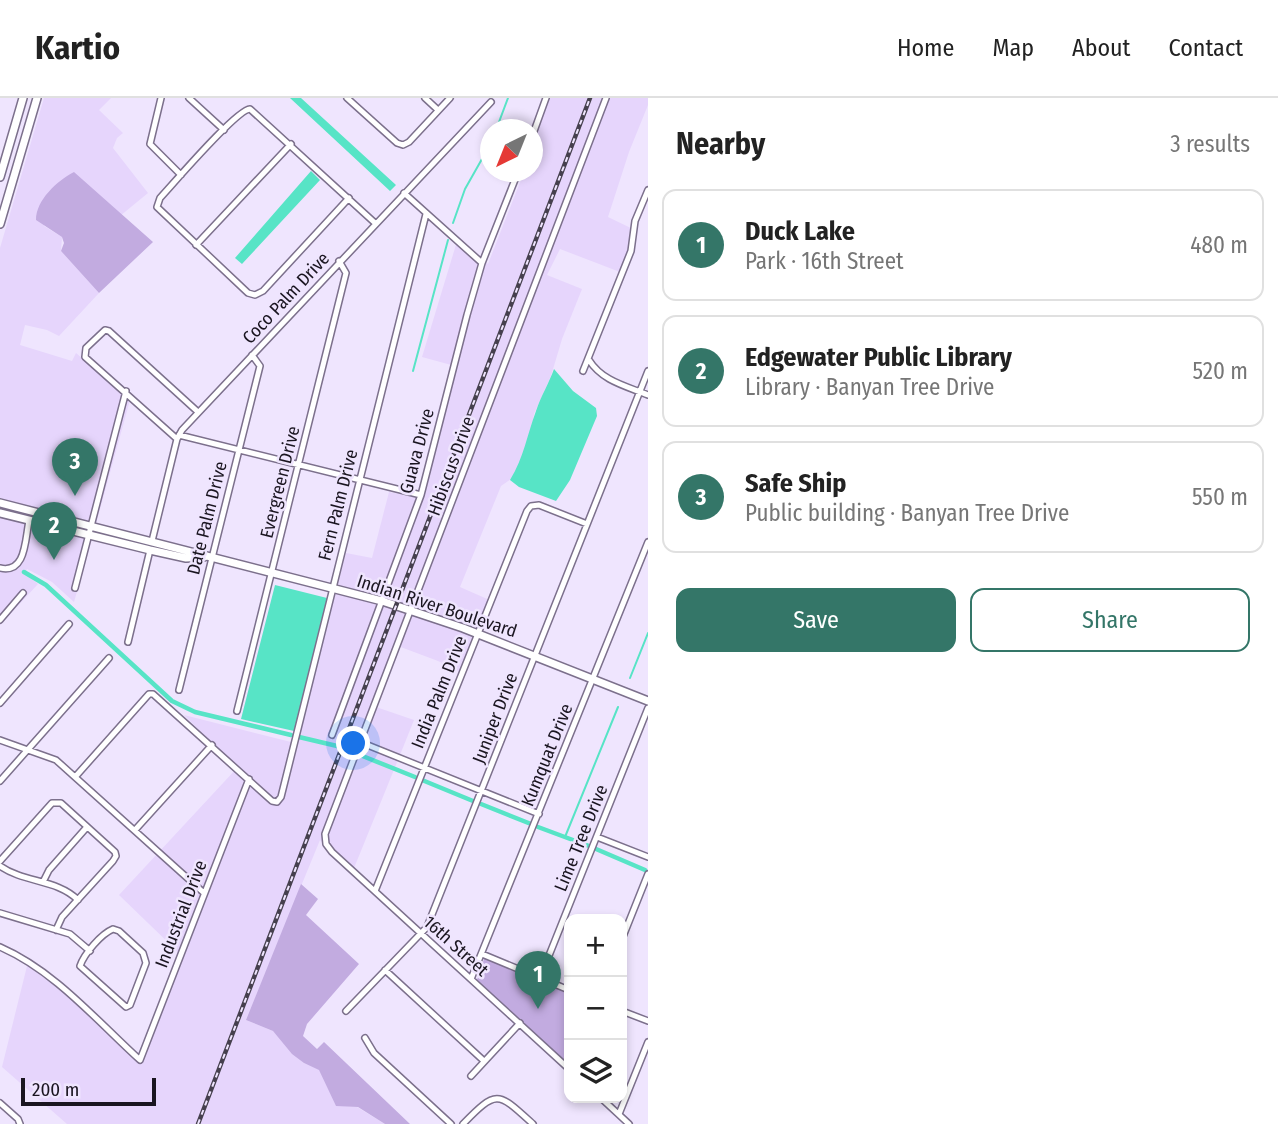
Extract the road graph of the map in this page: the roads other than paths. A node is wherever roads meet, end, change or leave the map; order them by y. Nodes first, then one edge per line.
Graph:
1 (23, 98) edge
2 (35, 98) edge
3 (161, 98) edge
4 (189, 98) edge
5 (347, 98) edge
6 (425, 98) edge
7 (450, 98) edge
8 (546, 98) edge
9 (606, 98) edge
10 (491, 102) dead end
11 (439, 110) junction
12 (538, 119) edge
13 (224, 130) junction
14 (291, 144) junction
15 (181, 175) junction
16 (0, 177) edge
17 (514, 182) edge
18 (648, 190) edge
19 (404, 193) junction
20 (349, 198) junction
21 (426, 214) junction
22 (375, 223) junction
23 (0, 224) edge
24 (196, 246) junction
25 (339, 261) junction
26 (482, 263) junction
27 (252, 355) junction
28 (589, 360) junction
29 (583, 371) dead end
30 (648, 371) edge
31 (125, 391) junction
32 (640, 392) junction
33 (648, 395) edge
34 (198, 412) junction
35 (178, 437) junction
36 (239, 449) junction
37 (299, 464) junction
38 (358, 479) junction
39 (421, 495) junction
40 (0, 503) edge
41 (0, 513) edge
42 (29, 521) junction
43 (587, 524) junction
44 (91, 526) junction
45 (89, 535) junction
46 (152, 541) junction
47 (648, 542) edge
48 (149, 550) junction
49 (211, 557) junction
50 (0, 568) edge
51 (271, 573) junction
52 (75, 588) dead end
53 (331, 589) junction
54 (23, 593) dead end
55 (382, 601) junction
56 (412, 611) junction
57 (0, 620) edge
58 (69, 624) dead end
59 (478, 634) junction
60 (128, 642) dead end
61 (535, 656) junction
62 (109, 658) dead end
63 (593, 679) junction
64 (179, 690) dead end
65 (648, 701) edge
66 (0, 703) edge
67 (648, 708) edge
68 (237, 711) dead end
69 (332, 735) dead end
70 (0, 740) edge
71 (360, 742) junction
72 (212, 745) junction
73 (29, 749) junction
74 (424, 768) junction
75 (76, 776) junction
76 (248, 779) junction
77 (0, 781) edge
78 (482, 791) junction
79 (539, 814) junction
80 (87, 827) junction
81 (135, 830) junction
82 (597, 837) junction
83 (326, 844) joint
84 (648, 857) edge
85 (0, 864) edge
86 (648, 874) edge
87 (43, 882) junction
88 (375, 891) junction
89 (204, 893) junction
90 (78, 900) junction
91 (0, 913) edge
92 (627, 926) edge
93 (56, 930) junction
94 (421, 933) junction
95 (0, 947) edge
96 (90, 951) junction
97 (482, 954) junction
98 (385, 970) junction
99 (540, 978) junction
100 (471, 979) junction
101 (564, 988) edge
102 (346, 1011) dead end
103 (627, 1013) edge
104 (648, 1021) edge
105 (520, 1023) junction
106 (365, 1038) dead end
107 (648, 1042) edge
108 (484, 1061) junction
109 (564, 1064) edge
110 (471, 1076) dead end
111 (0, 1103) edge
112 (607, 1103) edge
113 (619, 1114) junction
114 (20, 1124) edge
115 (452, 1124) edge
116 (463, 1124) edge
117 (533, 1124) edge
118 (629, 1124) edge

1 - 16 main road
2 - 23 main road
3 - 15 street
4 - 13 street
5 - 11 street
6 - 11 street
7 - 11 street
8 - 12 street
9 - 56 street, Hibiscus Drive
10 - 19 street, Coco Palm Drive
13 - 14 street
13 - 15 street
14 - 20 street
14 - 24 street
15 - 24 street
17 - 26 street, Guava Drive
18 - 28 street
19 - 21 street
19 - 22 street, Coco Palm Drive
20 - 22 street
20 - 24 street
21 - 26 street
21 - 38 street, Fern Palm Drive
22 - 25 street, Coco Palm Drive
25 - 27 street, Coco Palm Drive
25 - 37 street, Evergreen Drive
26 - 39 street, Guava Drive
27 - 34 street, Coco Palm Drive
27 - 36 street, Date Palm Drive
28 - 29 street
28 - 32 street
30 - 32 street, Juniper Drive
31 - 34 street
31 - 35 street
31 - 44 street
32 - 33 street
32 - 43 street, Juniper Drive
34 - 35 street, Coco Palm Drive
35 - 36 street
35 - 46 street, Coco Palm Drive
36 - 37 street
36 - 49 street, Date Palm Drive
37 - 38 street
37 - 51 street, Evergreen Drive
38 - 39 street
38 - 53 street, Fern Palm Drive
39 - 55 street, Guava Drive
40 - 44 main road
41 - 42 main road
42 - 45 main road
42 - 50 street
43 - 59 street, India Palm Drive
43 - 61 street, Juniper Drive
44 - 45 street
44 - 46 main road
45 - 48 main road
45 - 52 street
46 - 49 main road
47 - 63 street, Kumquat Drive
48 - 49 main road
48 - 60 street
49 - 51 main road, Indian River Boulevard
49 - 64 street, Date Palm Drive
51 - 53 main road, Indian River Boulevard
51 - 68 street, Evergreen Drive
53 - 55 main road, Indian River Boulevard
53 - 76 street, Fern Palm Drive
54 - 57 street
55 - 56 main road, Indian River Boulevard
55 - 69 street, Guava Drive
56 - 59 main road, Indian River Boulevard
56 - 71 street, Hibiscus Drive
58 - 66 street
59 - 61 main road, Indian River Boulevard
59 - 74 street, India Palm Drive
61 - 63 main road, Indian River Boulevard
61 - 78 street, Juniper Drive
62 - 73 street
63 - 65 main road, Indian River Boulevard
63 - 79 street, Kumquat Drive
67 - 82 street, Lime Tree Drive
70 - 73 street
71 - 74 street
71 - 83 street, Hibiscus Drive
72 - 75 street
72 - 76 street
72 - 81 street
73 - 75 street
73 - 77 street
74 - 78 street
74 - 88 street, India Palm Drive
75 - 81 street
76 - 89 street, Industrial Drive
78 - 79 street
78 - 94 street, Juniper Drive
79 - 97 street, Kumquat Drive
80 - 85 street
80 - 87 street
80 - 90 street
81 - 89 street
82 - 84 street
82 - 99 street, Lime Tree Drive
83 - 88 street, 16th Street
85 - 87 street
86 - 92 street
87 - 90 street
88 - 94 street, 16th Street
89 - 95 street, Industrial Drive
90 - 93 street
91 - 93 street
93 - 96 street
94 - 98 street, Juniper Drive
94 - 100 street, 16th Street
96 - 96 street
97 - 99 street
97 - 100 street, Kumquat Drive
98 - 102 street, Juniper Drive
98 - 108 street
99 - 101 street
100 - 105 street, 16th Street
103 - 104 street
105 - 108 street
105 - 109 street, 16th Street
106 - 115 street
107 - 113 street
108 - 110 street
111 - 114 street
112 - 113 street
113 - 118 street
116 - 117 street

